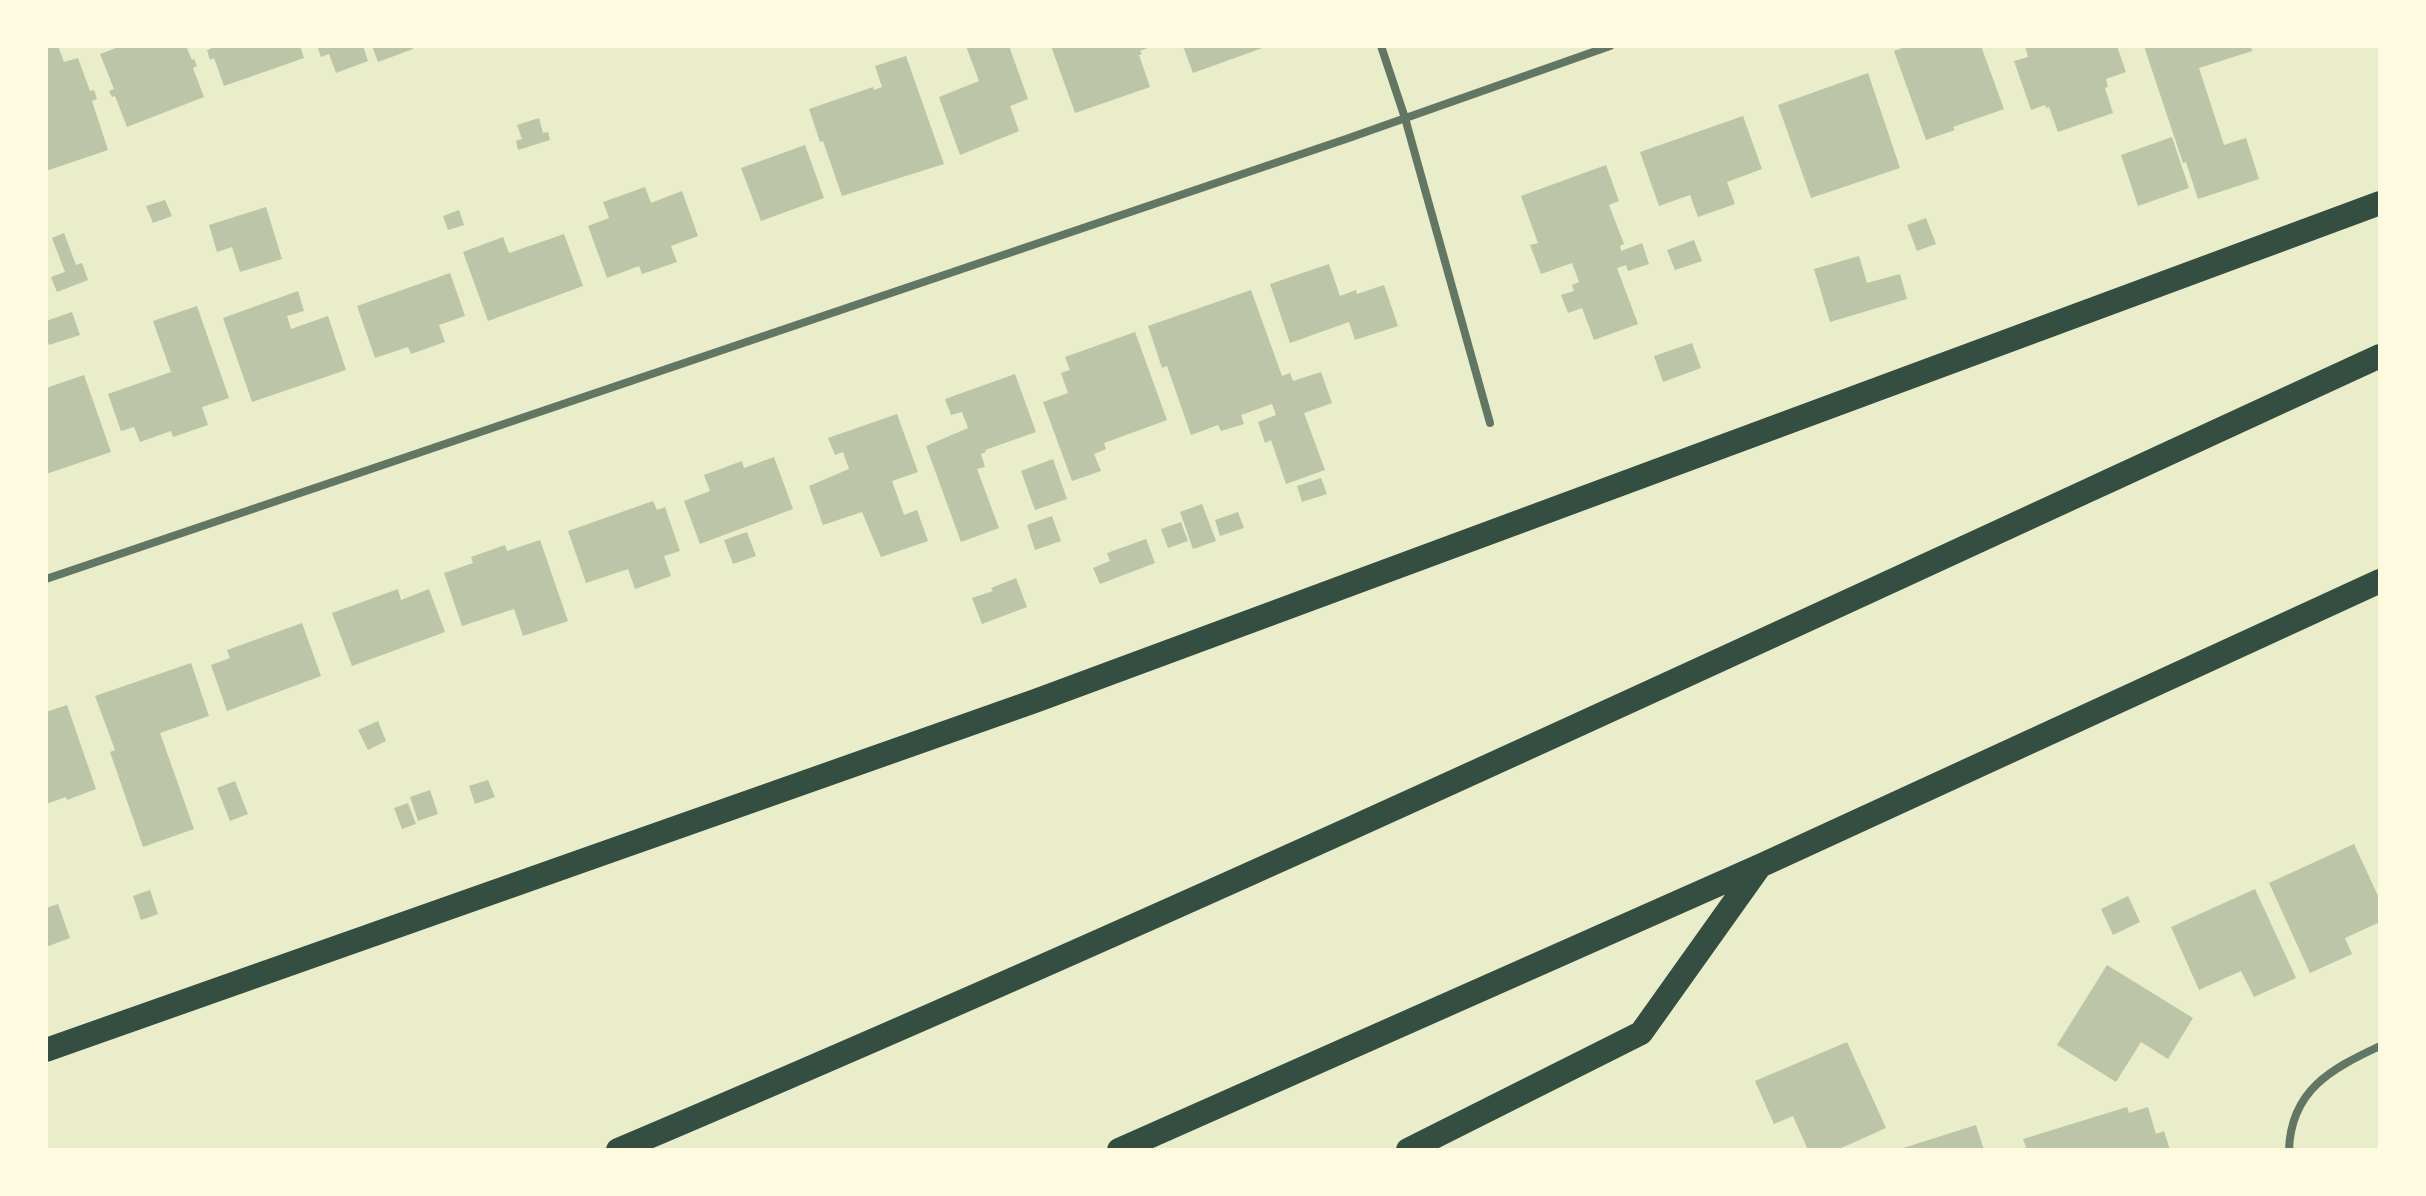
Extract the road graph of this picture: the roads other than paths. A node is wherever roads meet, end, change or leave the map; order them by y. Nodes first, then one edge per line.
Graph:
1 (1381, 46) edge
2 (1610, 46) edge
3 (1405, 118) junction
4 (2380, 203) edge
5 (2380, 356) edge
6 (1490, 423) dead end
7 (46, 579) edge
8 (2380, 581) edge
9 (1762, 865) junction
10 (2380, 1046) edge
11 (46, 1050) edge
12 (618, 1150) edge
13 (1119, 1150) edge
14 (1408, 1150) edge
15 (2289, 1150) edge

1 - 3 street
2 - 3 street
3 - 6 street
3 - 7 street
4 - 11 highway
5 - 12 highway
8 - 9 highway
9 - 13 highway
9 - 14 highway
10 - 15 street

